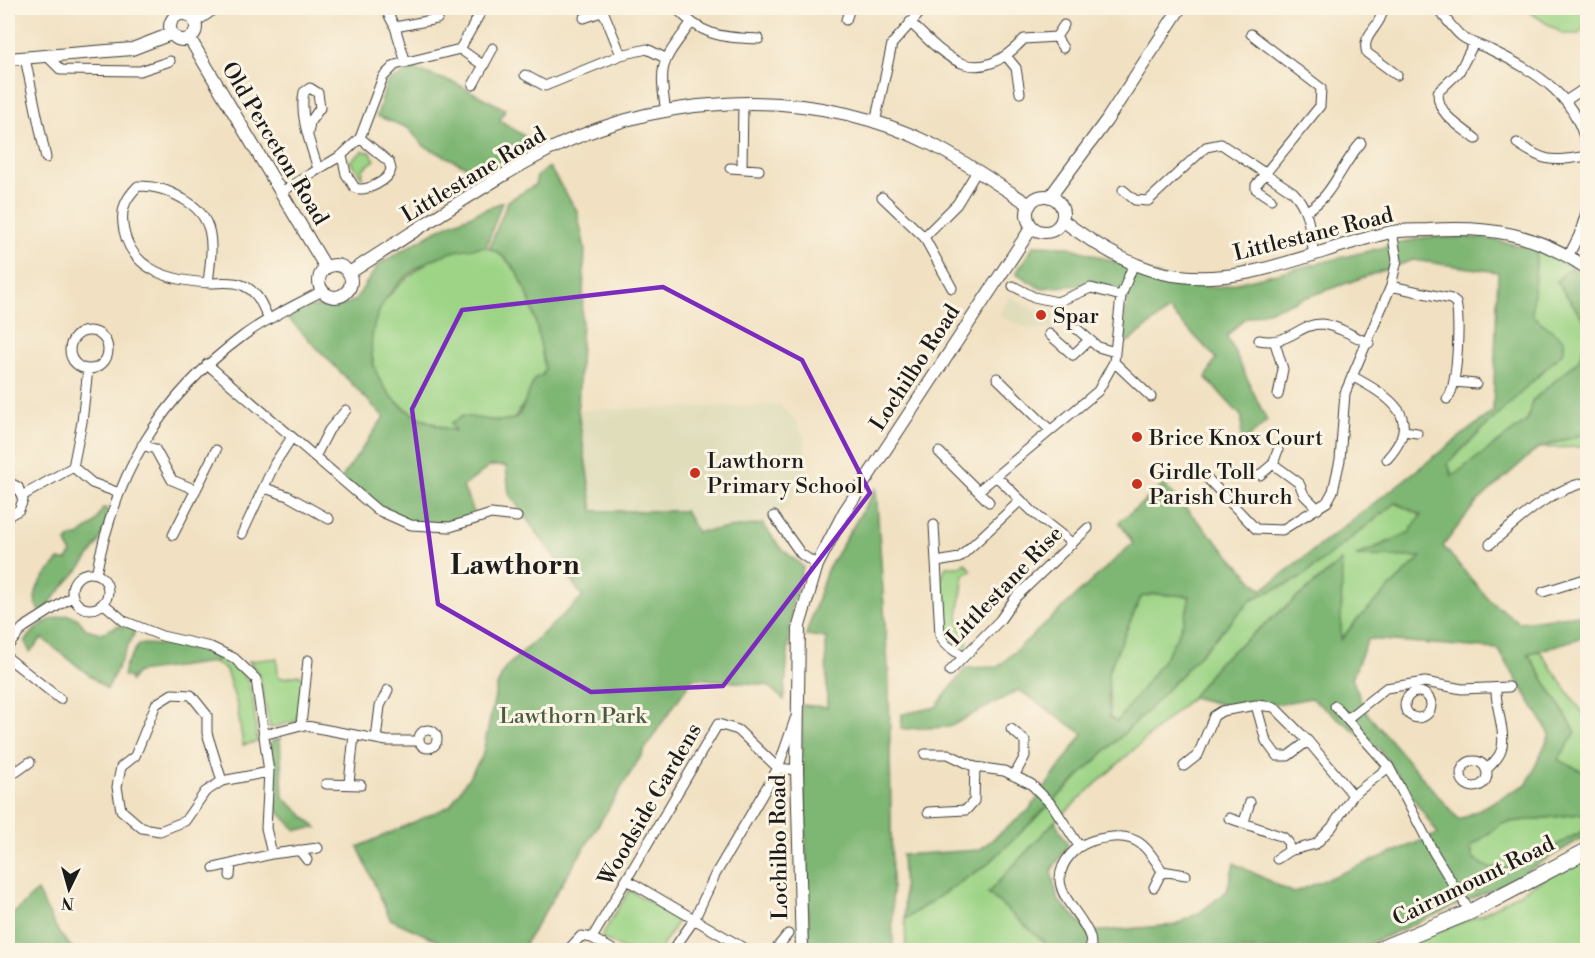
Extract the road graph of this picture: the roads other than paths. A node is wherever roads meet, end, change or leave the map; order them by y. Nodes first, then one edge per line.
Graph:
1 (214, 8) edge
2 (377, 8) edge
3 (444, 8) edge
4 (483, 8) edge
5 (676, 8) edge
6 (850, 8) edge
7 (924, 8) edge
8 (1180, 8) edge
9 (1383, 8) edge
10 (1437, 8) edge
11 (603, 9) edge
12 (584, 18) dead end
13 (846, 20) dead end
14 (195, 21) junction
15 (910, 22) junction
16 (691, 23) junction
17 (1064, 25) dead end
18 (396, 27) junction
19 (171, 34) junction
20 (1251, 34) dead end
21 (1056, 37) junction
22 (190, 39) junction
23 (759, 39) dead end
24 (1474, 43) junction
25 (493, 48) dead end
26 (1063, 48) dead end
27 (460, 49) junction
28 (113, 51) junction
29 (621, 55) junction
30 (47, 56) junction
31 (1007, 57) junction
32 (25, 58) junction
33 (665, 58) junction
34 (9, 59) edge
35 (170, 61) dead end
36 (406, 63) junction
37 (484, 66) junction
38 (114, 71) junction
39 (525, 75) dead end
40 (1397, 75) dead end
41 (474, 86) dead end
42 (1587, 86) edge
43 (1020, 93) dead end
44 (1567, 100) junction
45 (743, 103) junction
46 (666, 112) junction
47 (875, 123) junction
48 (308, 134) dead end
49 (360, 138) junction
50 (1476, 139) dead end
51 (1361, 143) dead end
52 (1517, 143) dead end
53 (342, 155) junction
54 (1587, 155) edge
55 (46, 158) dead end
56 (730, 168) dead end
57 (742, 168) junction
58 (318, 170) junction
59 (759, 170) dead end
60 (976, 171) junction
61 (1265, 173) junction
62 (1123, 190) dead end
63 (280, 192) junction
64 (882, 197) dead end
65 (1054, 200) junction
66 (1271, 200) dead end
67 (1030, 205) junction
68 (1587, 206) edge
69 (1306, 212) junction
70 (1059, 224) junction
71 (1032, 226) junction
72 (1392, 232) junction
73 (924, 237) junction
74 (1569, 255) junction
75 (1314, 256) junction
76 (1134, 262) junction
77 (326, 268) junction
78 (1587, 268) edge
79 (349, 273) junction
80 (208, 283) junction
81 (1013, 286) dead end
82 (1391, 286) junction
83 (952, 288) dead end
84 (322, 291) junction
85 (1121, 296) junction
86 (269, 320) junction
87 (1077, 329) dead end
88 (1049, 334) dead end
89 (1089, 340) junction
90 (1259, 340) dead end
91 (1275, 343) junction
92 (1369, 344) junction
93 (1115, 357) junction
94 (207, 364) junction
95 (88, 369) junction
96 (1352, 376) junction
97 (997, 378) dead end
98 (1455, 382) junction
99 (1476, 384) dead end
100 (1278, 395) dead end
101 (1151, 398) dead end
102 (1447, 399) dead end
103 (346, 410) dead end
104 (1050, 430) junction
105 (1404, 431) junction
106 (1418, 433) dead end
107 (292, 437) junction
108 (141, 445) junction
109 (216, 450) dead end
110 (1278, 450) dead end
111 (939, 452) dead end
112 (315, 457) junction
113 (1387, 459) dead end
114 (1273, 464) junction
115 (73, 466) junction
116 (1260, 475) dead end
117 (996, 476) junction
118 (1207, 478) dead end
119 (8, 482) edge
120 (1587, 482) edge
121 (265, 488) junction
122 (196, 490) junction
123 (978, 491) junction
124 (119, 493) junction
125 (22, 496) junction
126 (1021, 500) junction
127 (989, 502) dead end
128 (1318, 509) junction
129 (8, 516) edge
130 (774, 516) dead end
131 (516, 517) dead end
132 (329, 519) dead end
133 (934, 525) dead end
134 (1088, 528) dead end
135 (242, 534) dead end
136 (173, 535) dead end
137 (1072, 543) junction
138 (1490, 544) dead end
139 (938, 562) junction
140 (817, 565) junction
141 (96, 574) junction
142 (1587, 578) edge
143 (1543, 592) dead end
144 (73, 596) junction
145 (103, 603) junction
146 (8, 646) edge
147 (962, 656) junction
148 (8, 658) edge
149 (308, 660) dead end
150 (950, 671) dead end
151 (1425, 682) junction
152 (1509, 687) dead end
153 (1496, 688) junction
154 (388, 690) dead end
155 (1423, 693) dead end
156 (60, 699) dead end
157 (1256, 705) junction
158 (1335, 706) dead end
159 (798, 711) junction
160 (1348, 718) junction
161 (301, 725) junction
162 (1011, 729) dead end
163 (262, 735) junction
164 (354, 735) junction
165 (376, 739) junction
166 (418, 741) dead end
167 (1308, 741) junction
168 (925, 754) dead end
169 (8, 761) edge
170 (30, 762) dead end
171 (1184, 766) dead end
172 (975, 767) junction
173 (1389, 767) junction
174 (778, 768) junction
175 (797, 770) junction
176 (1486, 770) dead end
177 (269, 772) junction
178 (1014, 776) junction
179 (222, 781) junction
180 (349, 783) junction
181 (326, 784) dead end
182 (361, 785) dead end
183 (1353, 795) junction
184 (1250, 802) dead end
185 (928, 812) dead end
186 (1229, 818) dead end
187 (1244, 822) junction
188 (1079, 846) junction
189 (318, 848) dead end
190 (1587, 849) edge
191 (299, 850) junction
192 (1289, 851) junction
193 (272, 854) junction
194 (1277, 859) dead end
195 (306, 860) dead end
196 (231, 864) junction
197 (214, 868) dead end
198 (1162, 871) junction
199 (1186, 875) dead end
200 (230, 876) dead end
201 (627, 879) junction
202 (1154, 887) dead end
203 (1470, 912) junction
204 (694, 920) junction
205 (788, 934) dead end
206 (592, 938) junction
207 (568, 951) edge
208 (613, 951) edge
209 (674, 951) edge
210 (747, 951) edge
211 (775, 951) edge
212 (802, 951) edge
213 (1091, 951) edge
214 (1377, 951) edge

1 - 14 street
2 - 18 street
3 - 18 street
4 - 27 street
5 - 16 street
6 - 13 street
7 - 15 street
8 - 65 street
9 - 40 street
10 - 24 street
11 - 12 street
11 - 29 street
14 - 19 street
14 - 22 street
15 - 31 street
15 - 47 street
16 - 23 street
16 - 33 street
17 - 21 street
18 - 36 street
19 - 22 street
19 - 28 street
20 - 61 street
21 - 26 street
21 - 31 street
22 - 63 street, Old Perceton Road
24 - 44 street
24 - 50 street
25 - 37 street
27 - 36 street
27 - 37 street
28 - 30 street
28 - 38 street
29 - 33 street
29 - 39 street
30 - 32 street
30 - 38 street
31 - 43 street
32 - 34 street
32 - 55 street
33 - 46 street
35 - 38 street
36 - 49 street
37 - 41 street
42 - 44 street
44 - 54 street
45 - 46 street, Littlestane Road
45 - 47 street, Littlestane Road
45 - 57 street
46 - 79 street, Littlestane Road
47 - 60 street, Littlestane Road
48 - 58 street
49 - 53 street
49 - 53 street
51 - 69 street
52 - 54 street
53 - 58 street
56 - 57 street
57 - 59 street
58 - 63 street
60 - 67 street, Littlestane Road
60 - 73 street
61 - 62 street
61 - 66 street
61 - 69 street
63 - 77 street, Old Perceton Road
64 - 73 street
65 - 67 street
65 - 70 street
67 - 71 street
68 - 74 street
69 - 75 street
70 - 71 street
70 - 76 street, Littlestane Road
71 - 140 street, Lochilbo Road
72 - 74 street, Littlestane Road
72 - 75 street, Littlestane Road
72 - 82 street
73 - 83 street
74 - 78 street, Littlestane Road
75 - 76 street, Littlestane Road
76 - 85 street
77 - 79 street
77 - 84 street
79 - 84 street
80 - 80 street
80 - 86 street
81 - 85 street
82 - 92 street
82 - 98 street
84 - 86 street
85 - 93 street
86 - 94 street
87 - 89 street
88 - 89 street
89 - 93 street
90 - 91 street
91 - 92 street
91 - 100 street
92 - 96 street
93 - 101 street
93 - 104 street
94 - 107 street
94 - 108 street
95 - 95 street
95 - 115 street
96 - 105 street
96 - 128 street
97 - 104 street
98 - 99 street
98 - 102 street
103 - 112 street
104 - 117 street
105 - 106 street
105 - 113 street
107 - 112 street
107 - 121 street
108 - 122 street
108 - 124 street
109 - 122 street
110 - 114 street
111 - 123 street
112 - 131 street
114 - 116 street
114 - 128 street
115 - 124 street
115 - 125 street
117 - 123 street
117 - 126 street, Littlestane Rise
118 - 128 street
119 - 125 street
120 - 138 street
121 - 132 street
121 - 135 street
122 - 136 street
123 - 127 street
124 - 141 street
125 - 129 street
126 - 137 street, Littlestane Rise
126 - 139 street
130 - 140 street
133 - 139 street
134 - 137 street, Littlestane Rise
137 - 147 street, Littlestane Rise
139 - 147 street
140 - 159 street, Lochilbo Road
141 - 144 street
141 - 145 street
142 - 143 street
144 - 145 street
144 - 146 street
145 - 163 street
147 - 150 street, Littlestane Rise
148 - 156 street
149 - 161 street
151 - 153 street
151 - 155 street
151 - 160 street
152 - 153 street
153 - 176 street
154 - 165 street
157 - 167 street
157 - 167 street
157 - 171 street
158 - 160 street
159 - 174 street
159 - 175 street, Lochilbo Road
160 - 173 street
161 - 163 street
161 - 164 street
162 - 178 street
163 - 177 street
164 - 165 street
164 - 180 street
165 - 166 street
167 - 183 street
168 - 172 street
169 - 170 street
172 - 178 street
172 - 185 street
173 - 183 street
173 - 203 street
174 - 175 street
174 - 201 street, Woodside Gardens
174 - 204 street
175 - 212 street, Lochilbo Road
177 - 179 street
177 - 193 street
178 - 188 street
179 - 179 street
180 - 181 street
180 - 182 street
183 - 192 street
184 - 187 street
186 - 187 street
187 - 192 street
188 - 198 street
188 - 213 street
189 - 191 street
190 - 203 main road, Cairnmount Road
191 - 193 street
191 - 195 street
192 - 194 street
193 - 196 street
196 - 197 street
196 - 200 street
198 - 199 street
198 - 202 street
201 - 204 street
201 - 206 street, Woodside Gardens
203 - 214 main road, Cairnmount Road
204 - 209 street
204 - 210 street
205 - 211 street
206 - 207 street
206 - 208 street

